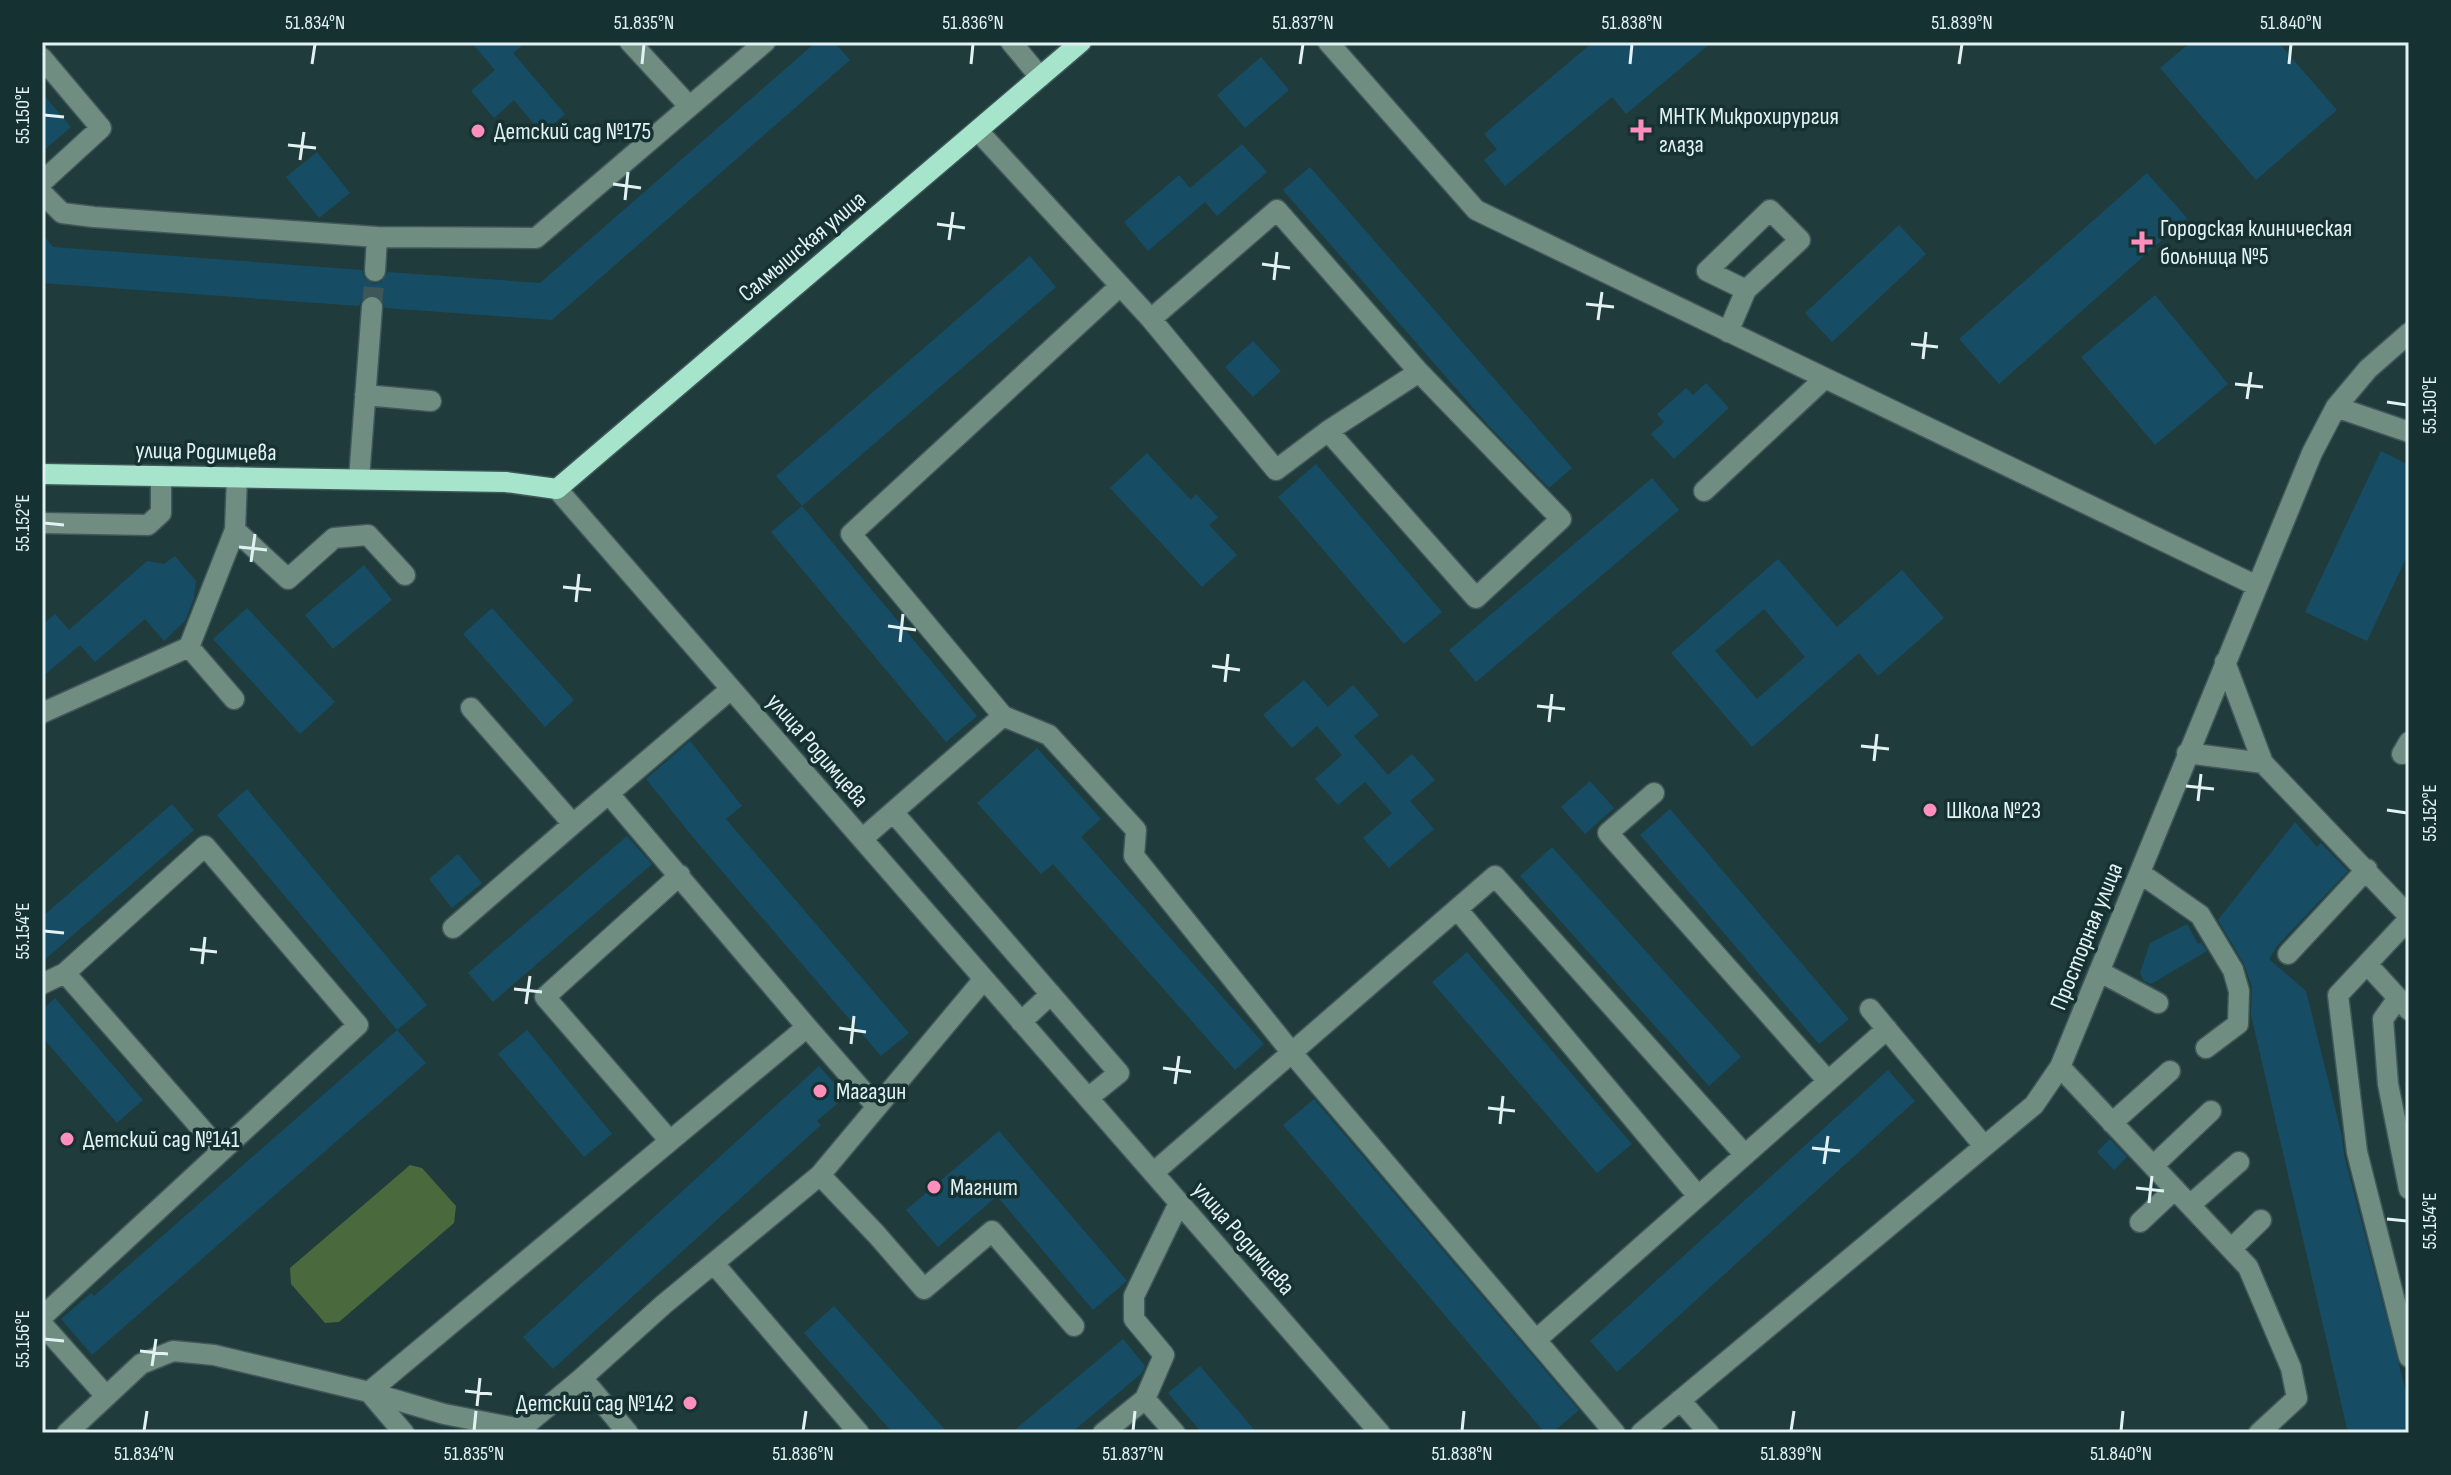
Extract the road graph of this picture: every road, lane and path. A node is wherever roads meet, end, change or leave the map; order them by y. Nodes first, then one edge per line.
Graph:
1 (630, 42) edge
2 (765, 42) edge
3 (1011, 42) edge
4 (1081, 42) edge
5 (1328, 42) edge
6 (42, 58) edge
7 (1040, 77) junction
8 (689, 106) junction
9 (978, 131) junction
10 (42, 182) edge
11 (42, 193) edge
12 (377, 237) junction
13 (375, 271) tunnel mouth
14 (1120, 286) junction
15 (1746, 290) dead end
16 (372, 307) tunnel mouth
17 (1151, 319) junction
18 (1728, 332) junction
19 (2409, 333) edge
20 (1419, 372) junction
21 (1825, 378) junction
22 (365, 395) junction
23 (431, 401) dead end
24 (2336, 407) junction
25 (1328, 431) junction
26 (2409, 432) edge
27 (42, 474) edge
28 (161, 476) junction
29 (237, 477) junction
30 (359, 479) junction
31 (557, 489) junction
32 (1704, 491) dead end
33 (42, 523) edge
34 (235, 530) junction
35 (405, 575) dead end
36 (2257, 586) junction
37 (189, 647) junction
38 (2225, 662) junction
39 (731, 689) junction
40 (234, 699) dead end
41 (471, 708) dead end
42 (42, 713) edge
43 (1003, 716) junction
44 (2187, 753) junction
45 (2263, 763) junction
46 (1654, 793) dead end
47 (609, 794) junction
48 (893, 812) junction
49 (573, 824) junction
50 (862, 839) junction
51 (2367, 869) junction
52 (2140, 873) junction
53 (680, 875) junction
54 (1457, 909) junction
55 (2409, 917) edge
56 (453, 928) dead end
57 (2288, 954) dead end
58 (2367, 964) junction
59 (2100, 972) junction
60 (65, 973) junction
61 (984, 979) junction
62 (42, 984) edge
63 (1051, 994) junction
64 (2158, 1003) dead end
65 (2403, 1004) edge
66 (1870, 1009) dead end
67 (1021, 1022) junction
68 (807, 1027) junction
69 (1887, 1029) junction
70 (2206, 1048) dead end
71 (1292, 1053) junction
72 (2060, 1067) junction
73 (2170, 1071) dead end
74 (1828, 1081) junction
75 (2388, 1084) junction
76 (1088, 1098) junction
77 (2409, 1099) edge
78 (877, 1107) junction
79 (2211, 1111) dead end
80 (2112, 1123) junction
81 (670, 1141) junction
82 (1984, 1146) junction
83 (221, 1151) junction
84 (1745, 1155) junction
85 (2239, 1162) dead end
86 (2153, 1166) junction
87 (1153, 1173) junction
88 (820, 1175) junction
89 (2408, 1182) edge
90 (2175, 1189) junction
91 (1698, 1196) junction
92 (1179, 1203) junction
93 (2190, 1205) junction
94 (2261, 1220) dead end
95 (2140, 1222) dead end
96 (2231, 1249) junction
97 (715, 1265) junction
98 (42, 1317) edge
99 (42, 1324) edge
100 (1074, 1326) dead end
101 (1536, 1340) junction
102 (2409, 1357) edge
103 (582, 1378) junction
104 (369, 1392) junction
105 (106, 1396) junction
106 (1145, 1399) junction
107 (1680, 1400) junction
108 (518, 1431) edge
109 (67, 1433) edge
110 (404, 1433) edge
111 (628, 1433) edge
112 (859, 1433) edge
113 (1103, 1433) edge
114 (1175, 1433) edge
115 (1380, 1433) edge
116 (1615, 1433) edge
117 (1641, 1433) edge
118 (1709, 1433) edge
119 (2259, 1433) edge

1 - 8 street
2 - 8 street
3 - 7 street
4 - 7 main road, Салмышская улица
5 - 18 street
6 - 10 street
7 - 9 main road, Салмышская улица
8 - 12 street
9 - 14 street
9 - 31 main road, Салмышская улица
11 - 12 street
12 - 13 street
14 - 17 street
14 - 43 street
15 - 18 street
16 - 22 street
17 - 20 street
17 - 25 street
18 - 21 street
19 - 24 street, Просторная улица
20 - 25 street
20 - 25 street
21 - 32 street
21 - 36 street
22 - 23 street
22 - 30 street
24 - 26 street
24 - 36 street, Просторная улица
27 - 28 main road, улица Родимцева
28 - 29 main road, улица Родимцева
28 - 33 street
29 - 30 main road, улица Родимцева
29 - 34 street
30 - 31 main road, улица Родимцева
31 - 39 street, улица Родимцева
34 - 35 street
34 - 37 street
36 - 38 street, Просторная улица
37 - 40 street
37 - 42 street
38 - 44 street, Просторная улица
38 - 45 street
39 - 47 street
39 - 50 street, улица Родимцева
41 - 49 street
43 - 48 street
43 - 71 street
44 - 45 street
44 - 52 street, Просторная улица
45 - 51 street
46 - 74 street
47 - 49 street
47 - 53 street
48 - 50 street
48 - 63 street
49 - 56 street
50 - 61 street, улица Родимцева
51 - 55 street
51 - 57 street
52 - 59 street, Просторная улица
52 - 70 street
53 - 68 street
53 - 81 street
54 - 71 street
54 - 84 street
54 - 91 street
55 - 58 street
58 - 65 street
58 - 102 street
59 - 64 street
59 - 72 street, Просторная улица
60 - 62 street
60 - 83 street
60 - 83 street
61 - 67 street, улица Родимцева
61 - 78 street
63 - 67 street
63 - 76 street
65 - 75 street
66 - 69 street
67 - 76 street, улица Родимцева
68 - 78 street
68 - 81 street
69 - 74 street
69 - 82 street
71 - 87 street
71 - 101 street
72 - 80 street
72 - 82 street, Просторная улица
73 - 80 street
74 - 84 street
75 - 77 street
75 - 89 street
76 - 87 street, улица Родимцева
78 - 88 street
79 - 86 street
80 - 86 street
81 - 104 street
82 - 107 street, Просторная улица
83 - 98 street
84 - 91 street
85 - 93 street
86 - 90 street
87 - 92 street, улица Родимцева
88 - 97 street
88 - 100 street
90 - 93 street
90 - 95 street
91 - 101 street
92 - 106 street
92 - 115 street, улица Родимцева
93 - 96 street
94 - 96 street
96 - 119 street
97 - 103 street
97 - 112 street
99 - 105 street
101 - 116 street
103 - 108 street
103 - 111 street
104 - 105 street
104 - 108 street
104 - 110 street
105 - 109 street
106 - 113 street
106 - 114 street
107 - 117 street, Просторная улица
107 - 118 street

